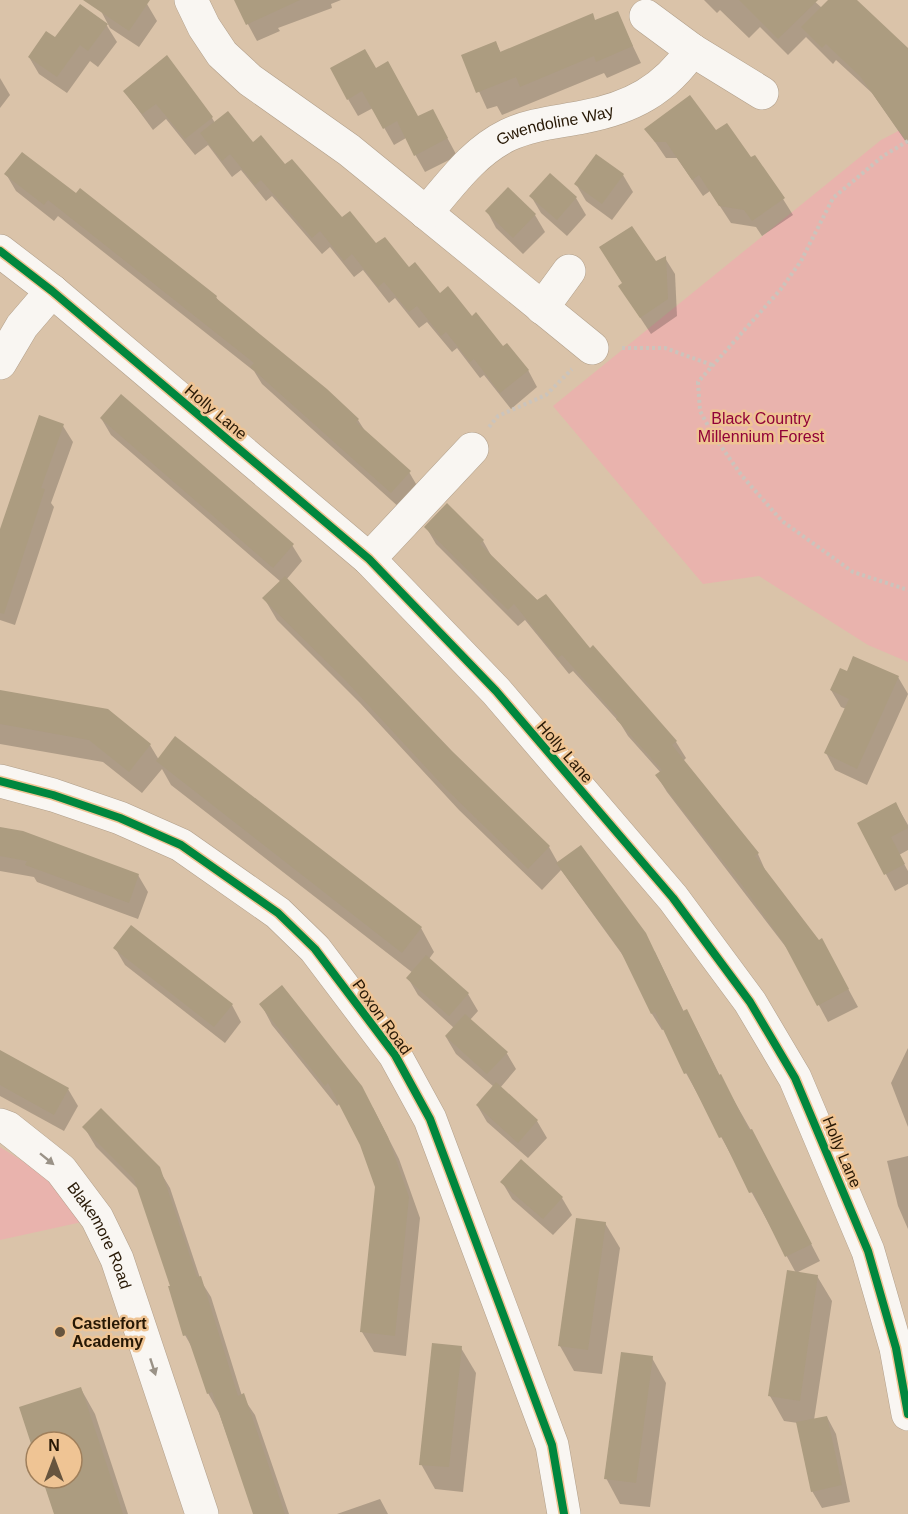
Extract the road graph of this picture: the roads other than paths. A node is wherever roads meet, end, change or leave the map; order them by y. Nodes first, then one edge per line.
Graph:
1 (191, 0) edge
2 (646, 16) dead end
3 (692, 50) junction
4 (762, 93) dead end
5 (426, 213) junction
6 (0, 251) edge
7 (569, 272) dead end
8 (52, 291) junction
9 (542, 308) junction
10 (592, 348) road end
11 (0, 363) edge
12 (472, 449) road end
13 (369, 559) junction
14 (0, 782) edge
15 (0, 1125) edge
16 (908, 1414) edge
17 (202, 1514) edge
18 (564, 1514) edge

1 - 5 street
2 - 3 street
3 - 4 street
3 - 5 street, Gwendoline Way
5 - 9 street
6 - 8 street, Holly Lane
7 - 9 street
8 - 11 street
8 - 13 street, Holly Lane
9 - 10 street
12 - 13 street
13 - 16 street, Holly Lane
14 - 18 street, Poxon Road
15 -> 17 street, Blakemore Road

